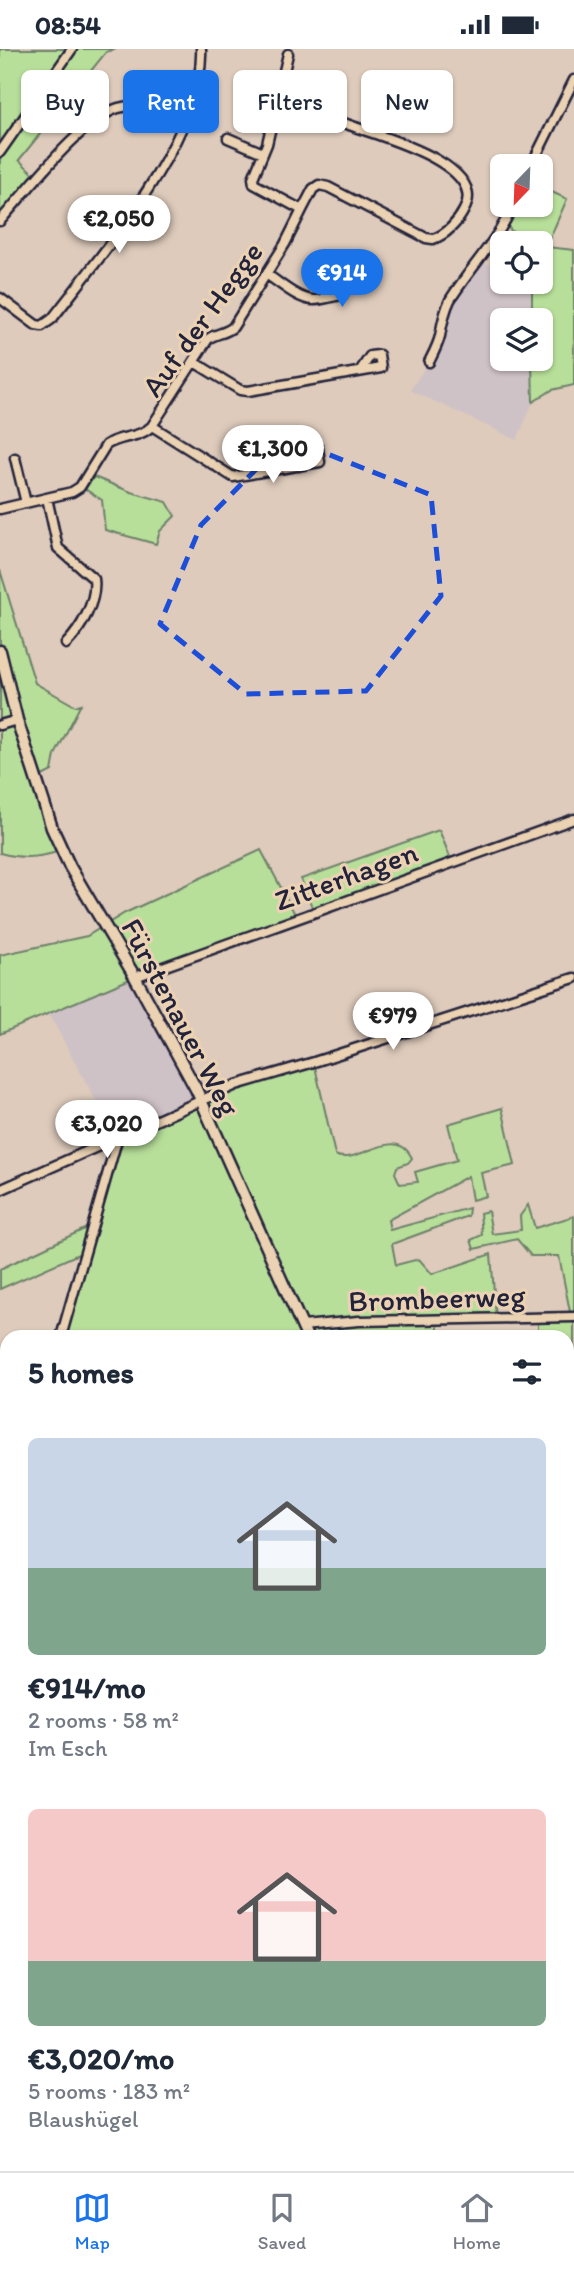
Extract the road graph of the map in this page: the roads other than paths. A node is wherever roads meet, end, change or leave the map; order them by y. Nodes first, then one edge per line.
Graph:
1 (72, 49) edge
2 (201, 49) edge
3 (288, 54) dead end
4 (199, 70) edge
5 (285, 70) edge
6 (574, 80) edge
7 (123, 107) edge
8 (347, 124) edge
9 (179, 133) edge
10 (269, 133) edge
11 (228, 138) dead end
12 (0, 152) edge
13 (263, 153) junction
14 (537, 154) edge
15 (302, 210) junction
16 (508, 217) edge
17 (0, 221) edge
18 (266, 274) junction
19 (0, 297) edge
20 (324, 298) dead end
21 (194, 362) junction
22 (429, 362) dead end
23 (360, 371) dead end
24 (152, 426) junction
25 (15, 458) dead end
26 (299, 466) dead end
27 (47, 498) junction
28 (26, 503) junction
29 (0, 509) edge
30 (66, 644) dead end
31 (0, 651) edge
32 (17, 720) junction
33 (0, 725) edge
34 (574, 819) edge
35 (135, 977) junction
36 (574, 978) edge
37 (201, 1100) junction
38 (117, 1140) junction
39 (0, 1190) edge
40 (574, 1317) edge
41 (302, 1327) junction
42 (63, 1330) edge
43 (304, 1330) edge

1 - 12 street
2 - 4 street
3 - 5 street
6 - 14 street
7 - 17 street
8 - 15 street, Auf der Hegge
9 - 19 street
10 - 13 street
11 - 13 street
13 - 15 street
15 - 18 street, Auf der Hegge
16 - 22 street
18 - 20 street
18 - 21 street, Auf der Hegge
21 - 23 street
21 - 24 street, Auf der Hegge
24 - 26 street
24 - 27 street, Auf der Hegge
25 - 28 street
27 - 28 street, Auf der Hegge
27 - 30 street
28 - 29 street, Auf der Hegge
31 - 32 street, Fürstenauer Weg
32 - 33 street
32 - 35 street, Fürstenauer Weg
34 - 35 street, Zitterhagen
35 - 37 street, Fürstenauer Weg
36 - 37 street
37 - 38 street
37 - 41 street, Fürstenauer Weg
38 - 39 street
38 - 42 street
40 - 41 street, Brombeerweg
41 - 43 street, Fürstenauer Weg

